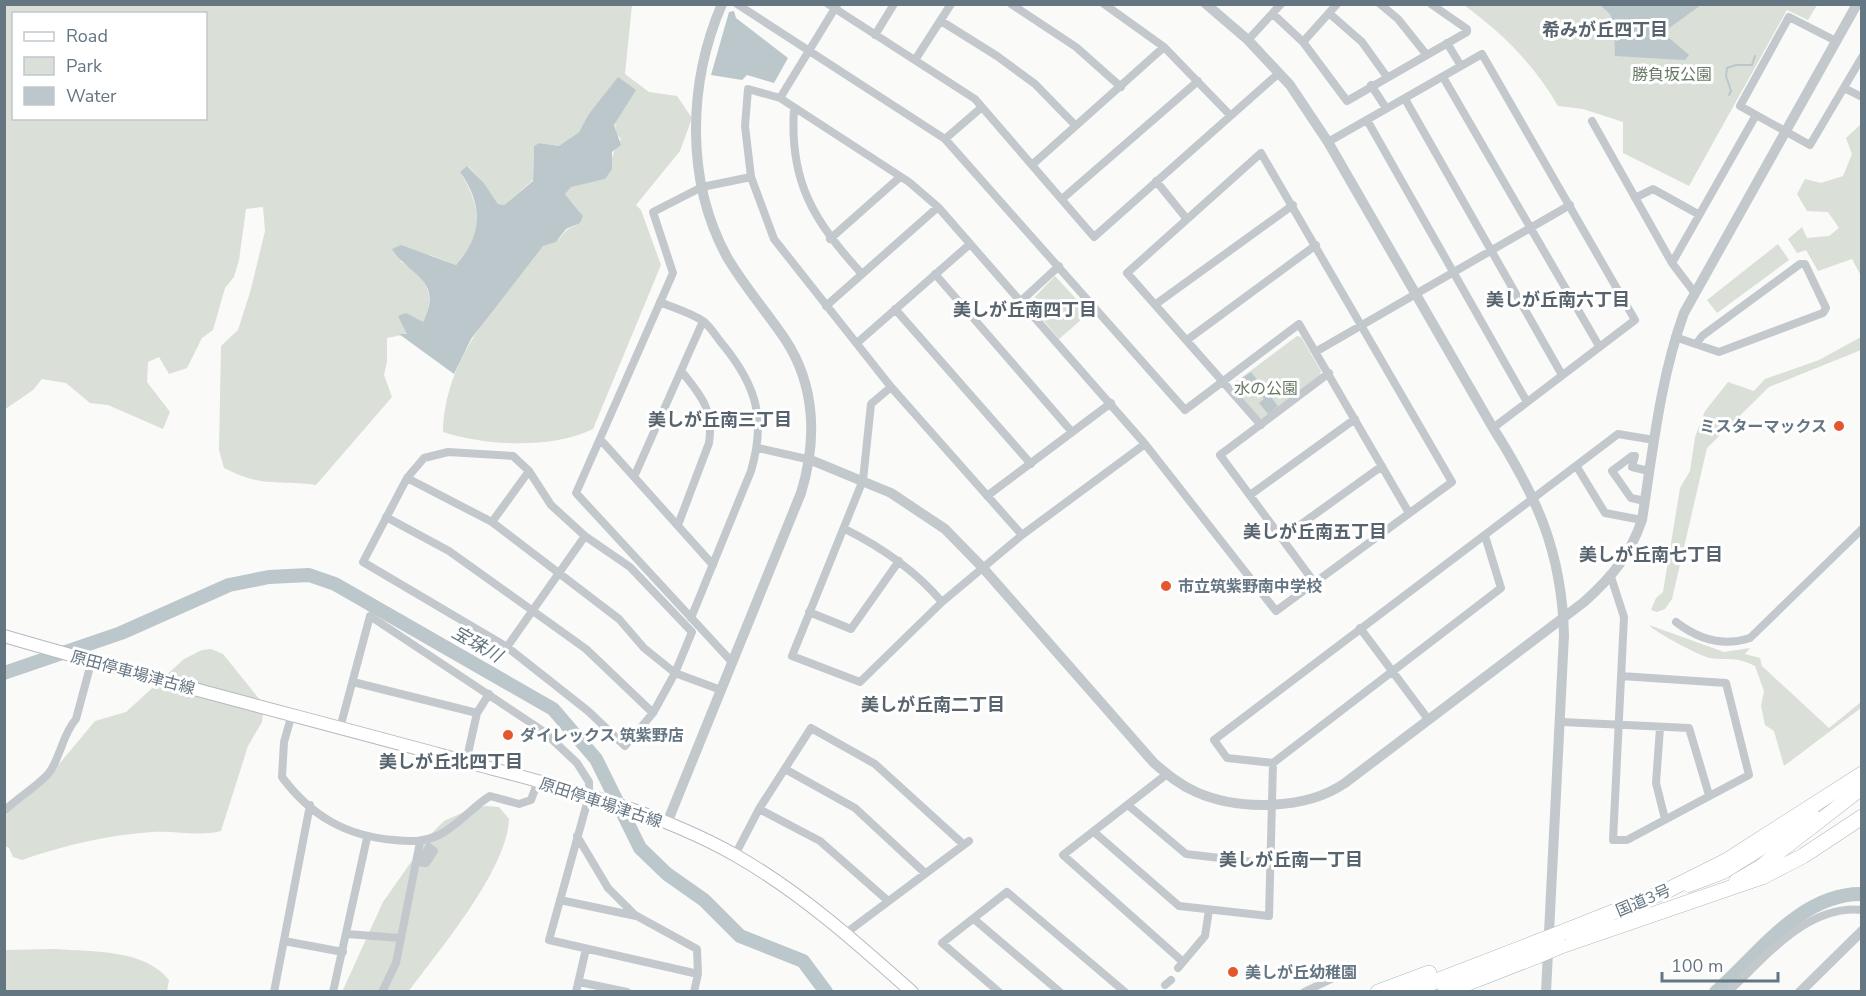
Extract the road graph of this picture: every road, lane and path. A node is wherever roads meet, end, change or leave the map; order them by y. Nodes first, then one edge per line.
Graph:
1 (722, 4) edge
2 (737, 4) edge
3 (894, 4) edge
4 (951, 4) edge
5 (1011, 4) edge
6 (1104, 4) edge
7 (1206, 4) edge
8 (1281, 4) edge
9 (1337, 4) edge
10 (1380, 4) edge
11 (1431, 4) edge
12 (1857, 4) edge
13 (833, 6) edge
14 (1273, 14) junction
15 (1330, 14) junction
16 (941, 21) junction
17 (875, 34) junction
18 (1248, 40) junction
19 (1836, 41) junction
20 (1303, 42) junction
21 (1447, 43) junction
22 (1164, 47) junction
23 (809, 51) junction
24 (1426, 54) junction
25 (1862, 57) edge
26 (915, 60) junction
27 (1461, 66) junction
28 (1279, 74) junction
29 (1443, 76) junction
30 (1387, 77) junction
31 (1198, 81) junction
32 (1371, 85) junction
33 (1121, 87) junction
34 (1844, 88) junction
35 (1862, 97) edge
36 (780, 98) junction
37 (1405, 99) junction
38 (982, 106) junction
39 (794, 108) junction
40 (1386, 108) junction
41 (1230, 115) junction
42 (1756, 115) junction
43 (1367, 120) junction
44 (1592, 121) dead end
45 (1075, 125) junction
46 (1784, 131) junction
47 (945, 139) junction
48 (1328, 141) junction
49 (1033, 164) junction
50 (751, 177) junction
51 (900, 177) junction
52 (1156, 181) junction
53 (702, 187) junction
54 (1635, 198) junction
55 (1062, 199) junction
56 (1293, 205) junction
57 (1570, 205) junction
58 (938, 207) junction
59 (1698, 214) junction
60 (1186, 218) junction
61 (1531, 228) junction
62 (830, 239) junction
63 (970, 244) junction
64 (1316, 245) junction
65 (1491, 250) junction
66 (1672, 263) junction
67 (1059, 266) junction
68 (1453, 272) junction
69 (861, 273) junction
70 (935, 274) junction
71 (1694, 292) junction
72 (1414, 294) junction
73 (1020, 301) junction
74 (660, 302) junction
75 (1156, 304) junction
76 (826, 306) junction
77 (895, 309) junction
78 (703, 321) junction
79 (1363, 324) junction
80 (1675, 337) junction
81 (1187, 340) junction
82 (857, 343) junction
83 (1697, 343) junction
84 (1599, 346) junction
85 (1317, 351) junction
86 (682, 372) junction
87 (1329, 373) junction
88 (1562, 375) junction
89 (1221, 382) junction
90 (891, 387) junction
91 (1527, 402) junction
92 (1111, 404) junction
93 (1355, 419) junction
94 (1261, 425) junction
95 (1492, 428) junction
96 (1072, 432) junction
97 (600, 438) junction
98 (1654, 440) junction
99 (1145, 444) junction
100 (758, 448) junction
101 (811, 460) junction
102 (1030, 464) junction
103 (1382, 466) junction
104 (1577, 467) junction
105 (529, 471) junction
106 (1649, 471) junction
107 (634, 477) junction
108 (407, 478) junction
109 (863, 480) junction
110 (1250, 495) junction
111 (987, 496) junction
112 (1535, 499) junction
113 (1645, 501) junction
114 (1409, 513) junction
115 (386, 517) junction
116 (1642, 520) junction
117 (492, 522) junction
118 (678, 525) junction
119 (845, 529) junction
120 (1862, 529) edge
121 (585, 536) junction
122 (1022, 536) junction
123 (1485, 536) junction
124 (1282, 538) junction
125 (899, 561) junction
126 (713, 565) junction
127 (983, 568) junction
128 (559, 574) junction
129 (1611, 577) junction
130 (1314, 582) junction
131 (942, 602) junction
132 (533, 611) junction
133 (809, 612) junction
134 (1564, 617) junction
135 (691, 618) junction
136 (1676, 621) dead end
137 (1360, 627) junction
138 (4, 636) edge
139 (507, 647) junction
140 (95, 661) junction
141 (732, 662) junction
142 (1392, 671) junction
143 (675, 674) junction
144 (1621, 676) junction
145 (353, 682) junction
146 (721, 690) junction
147 (489, 694) junction
148 (477, 713) junction
149 (653, 713) junction
150 (292, 714) junction
151 (1428, 719) junction
152 (1562, 722) junction
153 (1617, 725) junction
154 (340, 728) junction
155 (1659, 728) junction
156 (466, 762) junction
157 (1273, 763) junction
158 (784, 769) junction
159 (1167, 774) junction
160 (1862, 774) edge
161 (538, 781) junction
162 (1862, 788) edge
163 (1709, 795) junction
164 (593, 797) junction
165 (1847, 798) junction
166 (310, 805) junction
167 (1129, 806) junction
168 (1273, 806) junction
169 (759, 809) junction
170 (4, 811) edge
171 (1862, 817) edge
172 (1665, 819) junction
173 (668, 823) junction
174 (1094, 832) junction
175 (577, 836) junction
176 (367, 838) junction
177 (420, 842) junction
178 (735, 855) junction
179 (429, 859) dead end
180 (416, 862) junction
181 (1271, 864) junction
182 (925, 873) junction
183 (1666, 891) junction
184 (560, 900) junction
185 (887, 900) junction
186 (1681, 904) junction
187 (1209, 910) junction
188 (1862, 910) edge
189 (639, 917) junction
190 (975, 920) junction
191 (1862, 931) edge
192 (846, 933) junction
193 (347, 934) junction
194 (400, 938) junction
195 (1562, 939) junction
196 (284, 941) junction
197 (586, 949) junction
198 (343, 952) junction
199 (1532, 953) junction
200 (1492, 958) junction
201 (698, 974) junction
202 (1342, 974) dead end
203 (579, 982) junction
204 (274, 992) edge
205 (333, 992) edge
206 (382, 992) edge
207 (576, 992) edge
208 (627, 992) edge
209 (694, 992) edge
210 (912, 992) edge
211 (999, 992) edge
212 (1060, 992) edge
213 (1125, 992) edge
214 (1304, 992) edge
215 (1378, 992) edge
216 (1408, 992) edge
217 (1445, 992) edge
218 (1468, 992) edge
219 (1546, 992) edge
220 (1728, 992) edge
221 (1800, 992) edge

1 - 53 street
2 - 23 street
3 - 17 street
4 - 16 street
5 - 33 street
6 - 22 street
7 - 18 street
8 - 14 street
9 - 15 street
10 - 24 street
11 - 21 street
12 - 19 street
13 - 17 street
13 - 23 street
14 - 18 street
14 - 20 street
15 - 20 street
15 - 30 street
16 - 26 street
16 - 45 street
17 - 26 street
18 - 28 street
19 - 42 street
19 - 46 street
20 - 32 street
21 - 24 street
21 - 27 street
22 - 31 street
22 - 33 street
23 - 36 street
23 - 47 street
24 - 30 street
25 - 34 street
26 - 38 street
27 - 29 street
27 - 57 street
28 - 41 street
28 - 48 street
29 - 37 street
29 - 61 street
30 - 32 street
31 - 41 street
31 - 55 street
32 - 40 street
33 - 45 street
34 - 35 street
34 - 46 street
36 - 39 street
36 - 50 street
37 - 40 street
37 - 65 street
38 - 47 street
38 - 49 street
39 - 51 street
39 - 62 street
40 - 43 street
41 - 52 street
42 - 46 street
42 - 59 street
43 - 48 street
43 - 68 street
44 - 54 street
45 - 49 street
46 - 71 street
47 - 67 street
48 - 72 street
49 - 55 street
50 - 53 street
50 - 76 street
51 - 58 street
51 - 62 street
52 - 55 street
52 - 60 street
53 - 74 street
53 - 101 street
54 - 59 street
54 - 66 street
56 - 60 street
56 - 64 street
56 - 75 street
57 - 61 street
57 - 84 street
58 - 63 street
58 - 69 street
59 - 66 street
60 - 75 street
61 - 65 street
61 - 84 street
62 - 69 street
63 - 70 street
63 - 73 street
64 - 79 street
64 - 81 street
65 - 68 street
65 - 88 street
66 - 71 street
67 - 73 street
67 - 89 street
68 - 72 street
68 - 91 street
69 - 76 street
70 - 77 street
70 - 96 street
71 - 80 street
72 - 79 street
72 - 95 street
73 - 92 street
74 - 78 street
74 - 97 street
75 - 81 street
76 - 82 street
77 - 82 street
77 - 102 street
78 - 86 street
78 - 100 street
79 - 85 street
79 - 114 street
80 - 83 street
80 - 98 street
81 - 89 street
82 - 90 street
83 - 83 street
84 - 88 street
85 - 87 street
85 - 89 street
86 - 107 street
86 - 118 street
87 - 93 street
87 - 94 street
88 - 91 street
89 - 94 street
90 - 109 street
90 - 111 street
91 - 95 street
92 - 96 street
92 - 99 street
93 - 103 street
93 - 110 street
94 - 110 street
95 - 112 street
96 - 102 street
97 - 107 street
97 - 135 street
98 - 104 street
98 - 106 street
99 - 122 street
99 - 130 street
100 - 101 street
100 - 126 street
101 - 109 street
101 - 141 street
102 - 111 street
103 - 114 street
103 - 124 street
104 - 112 street
104 - 116 street
105 - 108 street
105 - 117 street
105 - 121 street
106 - 113 street
106 - 113 street
107 - 118 street
108 - 115 street
108 - 117 street
109 - 119 street
109 - 127 street
110 - 124 street
111 - 122 street
112 - 123 street
112 - 134 street
113 - 116 street
114 - 130 street
115 - 132 street
115 - 139 street
116 - 129 street
117 - 128 street
118 - 126 street
119 - 125 street
119 - 133 street
120 - 136 street
121 - 128 street
121 - 143 street
122 - 127 street
123 - 137 street
123 - 142 street
124 - 130 street
125 - 131 street
125 - 133 street
126 - 135 street
127 - 131 street
127 - 159 street
128 - 132 street
128 - 143 street
129 - 134 street
129 - 144 street
131 - 133 street
132 - 139 street
132 - 149 street
134 - 151 street
134 - 152 street
135 - 141 street
137 - 142 street
137 - 157 street
138 - 140 main road, 原田停車場津古線
139 - 149 street
140 - 150 main road, 原田停車場津古線
140 - 170 street
141 - 146 street
142 - 151 street
142 - 157 street
143 - 146 street
143 - 149 street
144 - 153 street
144 - 163 street
145 - 147 street
145 - 148 street
145 - 154 street
146 - 173 street
147 - 148 street
147 - 164 street
148 - 156 street
150 - 154 main road, 原田停車場津古線
150 - 166 street
151 - 168 street
152 - 153 street
152 - 219 street
153 - 155 street
153 - 172 street
154 - 156 main road, 原田停車場津古線
155 - 163 street
155 - 172 street
156 - 161 main road, 原田停車場津古線
157 - 168 street
158 - 169 street
158 - 182 street
158 - 182 street
159 - 167 street
159 - 168 street
160 - 183 highway, 国道3号
161 - 164 main road, 原田停車場津古線
161 - 177 street
162 - 165 main road
163 - 172 street
164 - 173 main road, 原田停車場津古線
164 - 175 street
165 - 183 main road
165 - 186 main road
166 - 176 street
166 - 196 street
167 - 174 street
167 - 181 street
168 - 181 street
169 - 178 street
169 - 185 street
171 - 186 highway, 国道3号
173 - 178 main road, 原田停車場津古線
174 - 187 street
174 - 187 street
175 - 184 street
175 - 189 street
176 - 177 street
176 - 193 street
177 - 180 street
178 - 192 main road, 原田停車場津古線
179 - 180 street
180 - 194 street
181 - 187 street
182 - 185 street
183 - 195 highway, 国道3号
184 - 189 street
184 - 197 street
185 - 192 street
186 - 195 highway, 国道3号
188 - 220 street
189 - 201 street
190 - 211 street
190 - 212 street
190 - 213 street
191 - 221 street
192 - 210 main road, 原田停車場津古線
193 - 194 street
193 - 198 street
194 - 206 street
195 - 199 highway, 国道3号, bridge
196 - 198 street
196 - 204 street
197 - 201 street
197 - 203 street
198 - 205 street
199 - 200 highway, 国道3号
199 - 217 highway, 国道3号
199 - 218 highway
200 - 215 highway
200 - 216 highway, 国道3号
201 - 209 street
202 - 214 street
203 - 207 street
203 - 208 street

